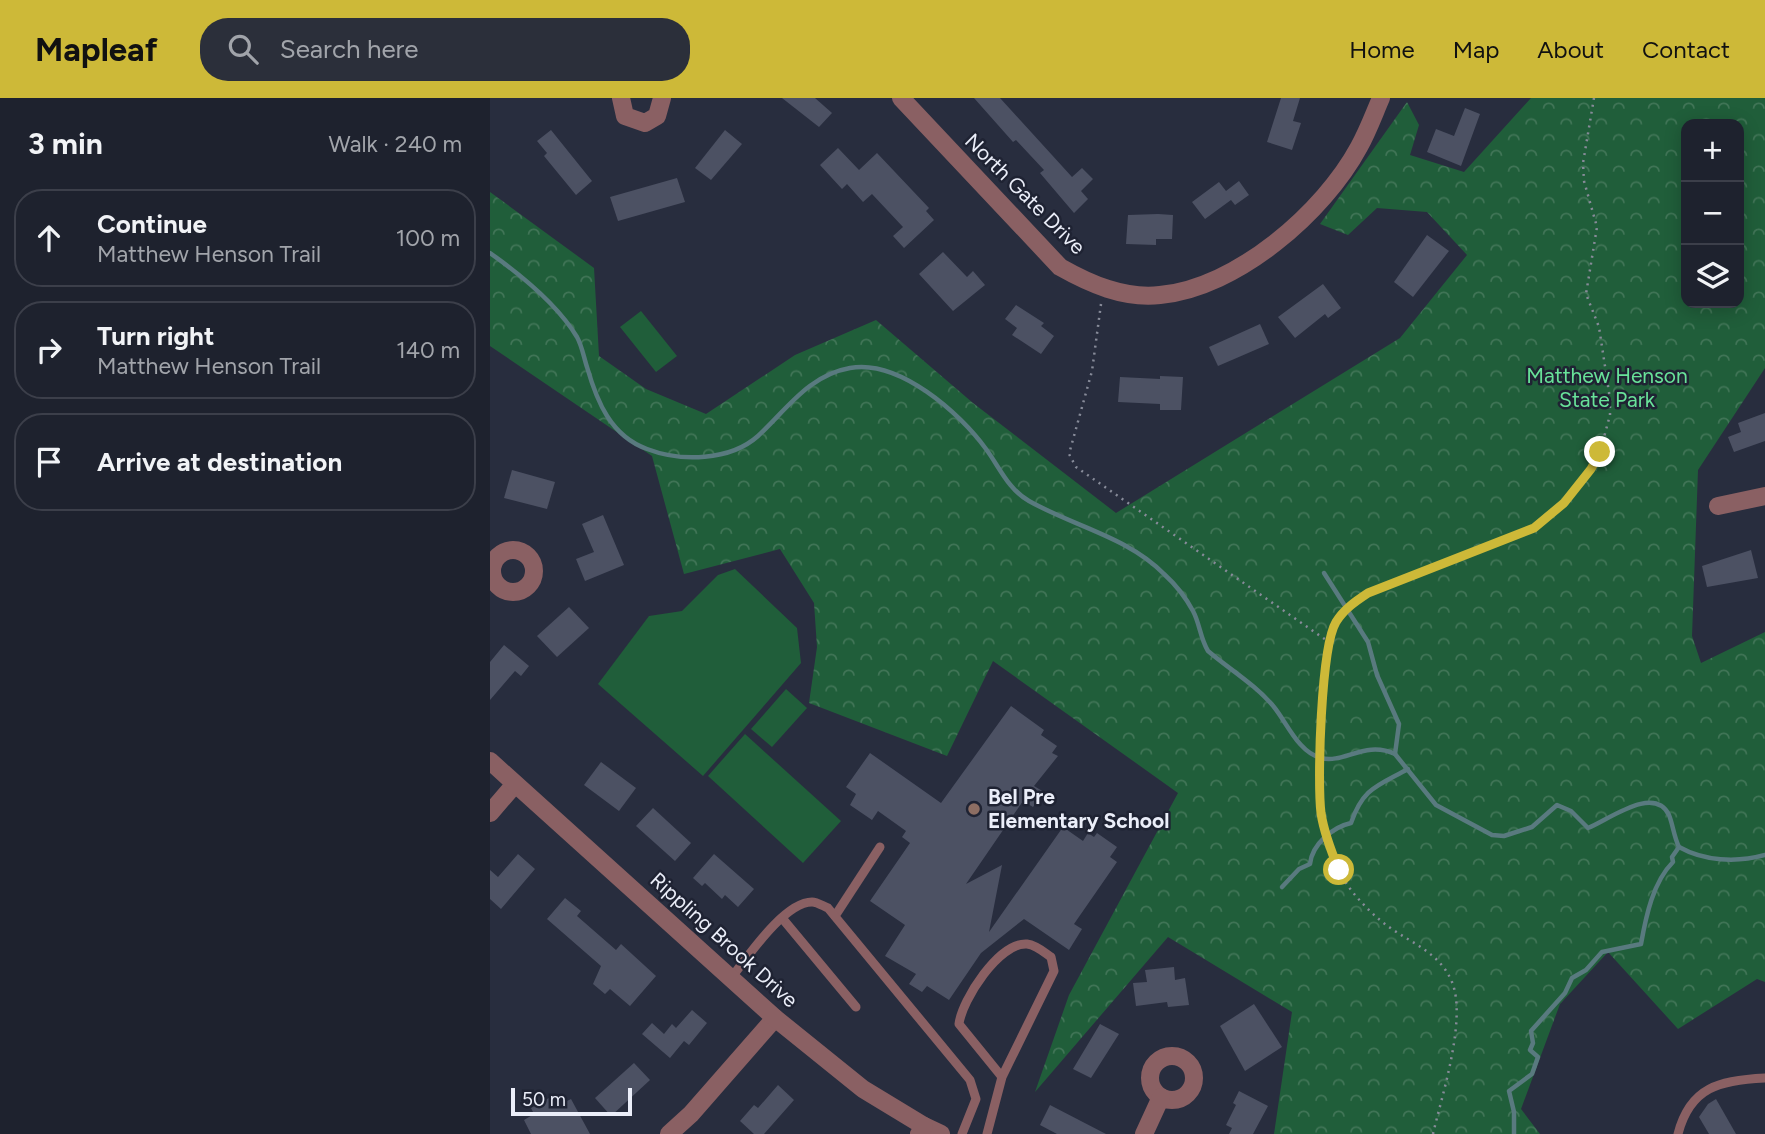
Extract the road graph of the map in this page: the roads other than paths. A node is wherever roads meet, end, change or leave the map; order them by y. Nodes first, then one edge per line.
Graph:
1 (621, 98) edge
2 (662, 98) edge
3 (901, 98) edge
4 (1381, 98) edge
5 (1765, 496) edge
6 (1718, 506) dead end
7 (490, 761) edge
8 (515, 784) junction
9 (490, 813) edge
10 (880, 847) dead end
11 (835, 916) junction
12 (782, 918) junction
13 (730, 978) junction
14 (856, 1007) dead end
15 (775, 1017) junction
16 (1002, 1077) junction
17 (1765, 1078) edge
18 (1161, 1097) dead end
19 (921, 1130) edge
20 (669, 1134) edge
21 (941, 1134) edge
22 (962, 1134) edge
23 (987, 1134) edge
24 (1144, 1134) edge
25 (1678, 1134) edge

1 - 2 street
3 - 4 street, North Gate Drive
5 - 6 street
7 - 8 street, Rippling Brook Drive
8 - 9 street
8 - 13 street, Rippling Brook Drive
10 - 11 lane
11 - 12 lane
11 - 22 lane
12 - 13 lane
12 - 14 lane
13 - 15 street, Rippling Brook Drive
15 - 19 street, Rippling Brook Drive
15 - 20 street
16 - 16 lane
16 - 23 lane
17 - 25 lane
18 - 24 street
19 - 21 street, Rippling Brook Drive

